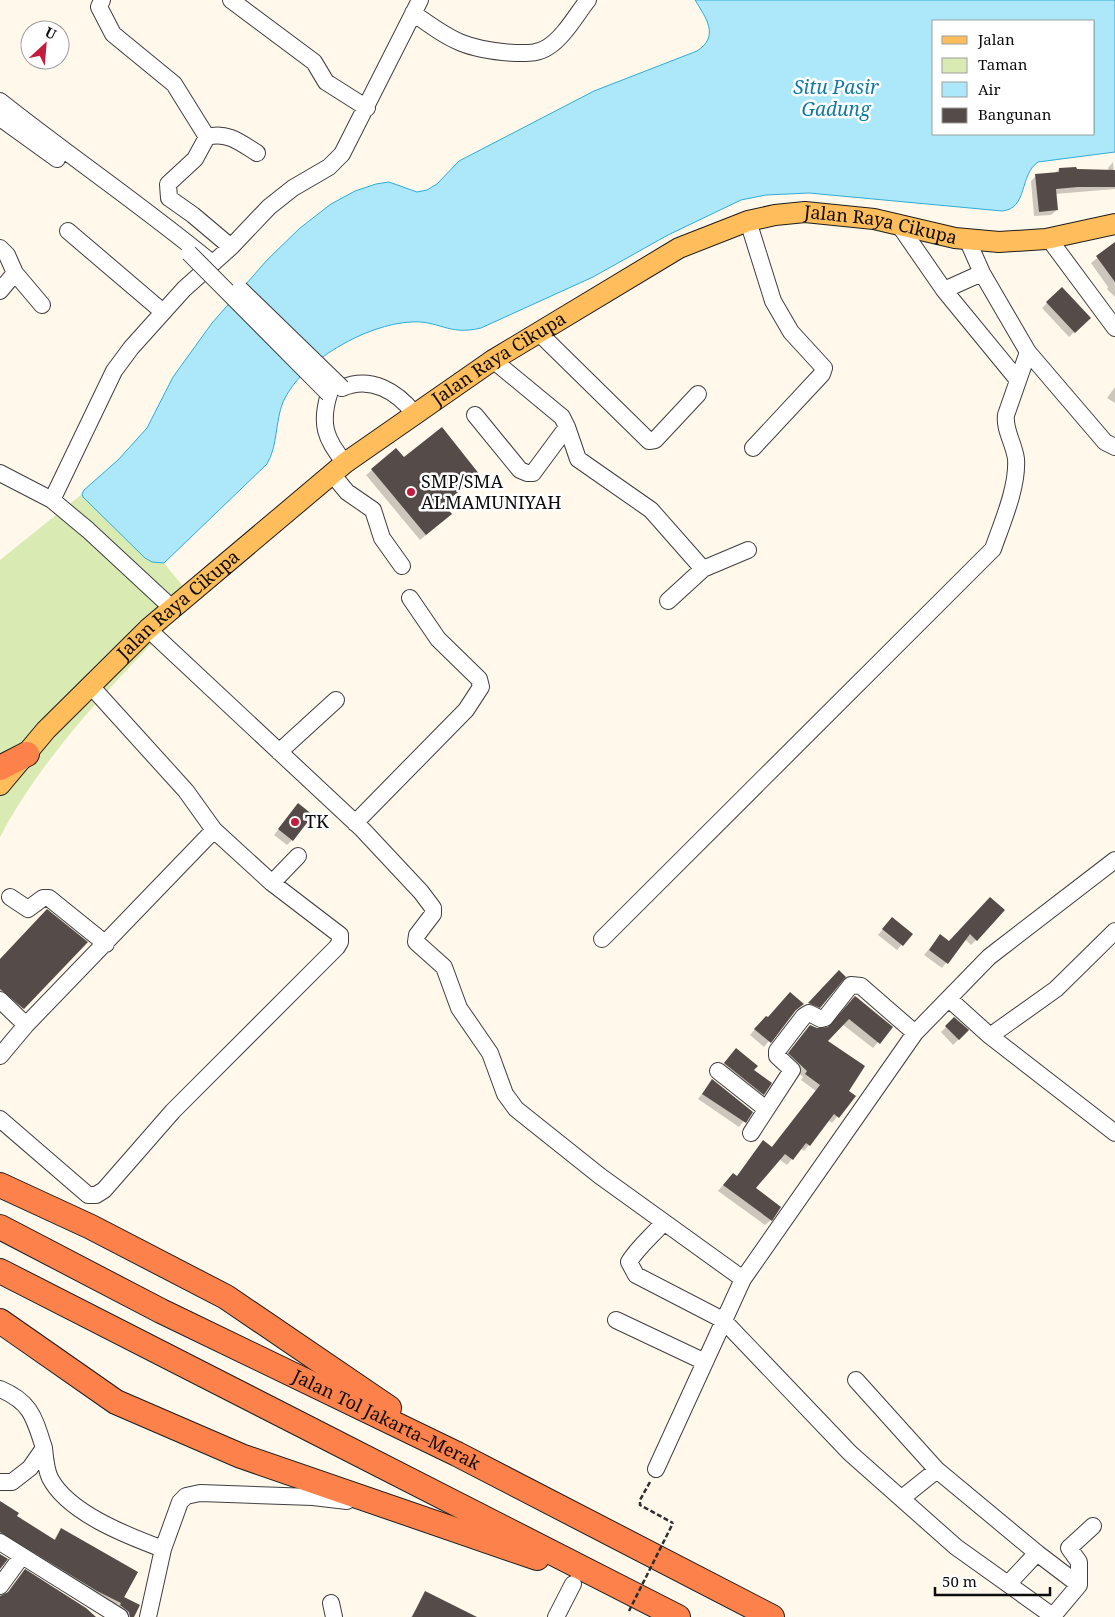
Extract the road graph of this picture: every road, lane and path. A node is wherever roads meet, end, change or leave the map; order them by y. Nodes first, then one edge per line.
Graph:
1 (102, 0) edge
2 (230, 0) edge
3 (588, 0) edge
4 (416, 7) edge
5 (0, 101) edge
6 (367, 108) junction
7 (0, 118) edge
8 (207, 137) junction
9 (257, 153) dead end
10 (748, 221) junction
11 (1115, 224) edge
12 (899, 225) junction
13 (68, 232) dead end
14 (967, 239) junction
15 (1049, 239) junction
16 (231, 247) junction
17 (0, 248) edge
18 (15, 273) junction
19 (982, 273) junction
20 (944, 290) junction
21 (0, 292) edge
22 (42, 305) dead end
23 (163, 312) junction
24 (1115, 328) edge
25 (538, 332) junction
26 (1028, 352) junction
27 (493, 360) junction
28 (1018, 379) junction
29 (335, 391) junction
30 (698, 394) dead end
31 (414, 413) junction
32 (475, 416) dead end
33 (567, 427) junction
34 (1115, 447) edge
35 (753, 448) dead end
36 (338, 469) junction
37 (0, 473) edge
38 (52, 500) junction
39 (748, 550) dead end
40 (402, 566) dead end
41 (703, 569) junction
42 (410, 598) dead end
43 (668, 601) dead end
44 (172, 608) junction
45 (148, 629) junction
46 (90, 685) junction
47 (336, 700) dead end
48 (279, 752) junction
49 (27, 754) junction
50 (0, 768) edge
51 (0, 785) edge
52 (355, 823) junction
53 (214, 830) junction
54 (298, 856) dead end
55 (1115, 860) edge
56 (272, 883) junction
57 (10, 898) dead end
58 (1115, 931) edge
59 (602, 939) dead end
60 (106, 944) junction
61 (949, 999) junction
62 (0, 1000) edge
63 (26, 1025) junction
64 (915, 1033) junction
65 (990, 1036) junction
66 (0, 1056) edge
67 (718, 1071) dead end
68 (766, 1109) junction
69 (0, 1119) edge
70 (751, 1133) dead end
71 (1115, 1133) edge
72 (0, 1185) edge
73 (664, 1222) junction
74 (0, 1227) edge
75 (0, 1271) edge
76 (743, 1279) junction
77 (616, 1320) dead end
78 (723, 1320) junction
79 (0, 1321) edge
80 (705, 1362) junction
81 (856, 1380) dead end
82 (0, 1389) edge
83 (44, 1448) junction
84 (457, 1454) junction
85 (656, 1469) joint
86 (937, 1470) junction
87 (0, 1482) edge
88 (902, 1498) junction
89 (374, 1502) junction
90 (1093, 1526) dead end
91 (0, 1542) edge
92 (163, 1549) junction
93 (1037, 1553) junction
94 (22, 1556) junction
95 (577, 1576) junction
96 (1008, 1584) junction
97 (1079, 1584) junction
98 (0, 1586) edge
99 (629, 1611) dead end
100 (1054, 1616) edge
101 (120, 1617) edge
102 (148, 1617) edge
103 (556, 1617) edge
104 (678, 1617) edge
105 (772, 1617) edge

1 - 8 street
2 - 6 street
3 - 4 street
4 - 6 street
5 - 29 street, bridge
6 - 16 street
7 - 29 street, bridge
8 - 9 street
8 - 16 street
10 - 12 main road, Jalan Raya Cikupa
10 - 25 main road, Jalan Raya Cikupa
10 - 35 street
11 - 15 main road, Jalan Raya Cikupa
12 - 14 main road, Jalan Raya Cikupa
12 - 20 street
13 - 23 street
14 - 15 main road, Jalan Raya Cikupa
14 - 19 street
15 - 24 street
16 - 23 street
17 - 18 street
18 - 21 street
18 - 22 street
19 - 20 street
19 - 26 street
20 - 28 street
23 - 38 street
25 - 27 main road, Jalan Raya Cikupa
25 - 30 street
26 - 28 street
26 - 34 street
27 - 31 main road, Jalan Raya Cikupa
27 - 33 street
28 - 59 street
29 - 31 street
29 - 36 street
31 - 36 main road, Jalan Raya Cikupa
32 - 33 street
33 - 41 street
36 - 40 street
36 - 44 main road, Jalan Raya Cikupa
37 - 38 street
38 - 44 street
39 - 41 street
41 - 43 street
42 - 52 street
44 - 45 main road, Jalan Raya Cikupa
45 - 46 main road, Jalan Raya Cikupa
45 - 48 street
46 - 49 main road, Jalan Raya Cikupa
46 - 53 street
47 - 48 street
48 - 52 street
49 - 50 highway
49 - 51 main road, Jalan Raya Cikupa
52 - 73 street
53 - 56 street
53 - 60 street
54 - 56 street
55 - 61 street
56 - 69 street
57 - 60 street
58 - 65 street
60 - 63 street
61 - 64 street
61 - 65 street
62 - 63 street
63 - 66 street
64 - 68 street
64 - 76 street
65 - 71 street
67 - 68 street
68 - 70 street
72 - 84 highway
73 - 76 street
73 - 78 street
74 - 84 highway, Jalan Tol Jakarta–Merak
75 - 95 highway
76 - 78 street
77 - 80 street
78 - 80 street
78 - 88 street
79 - 89 highway
80 - 85 street
81 - 86 street
82 - 83 street
83 - 87 street
83 - 92 street
84 - 105 highway, Jalan Tol Jakarta–Merak
85 - 99 path, bridge
86 - 88 street
86 - 93 street
88 - 96 street
89 - 92 street
89 - 95 highway
90 - 97 street
91 - 94 street
92 - 102 street
93 - 96 street
93 - 97 street
94 - 98 street
94 - 101 street
95 - 103 street
95 - 104 highway
96 - 100 street
97 - 100 street

